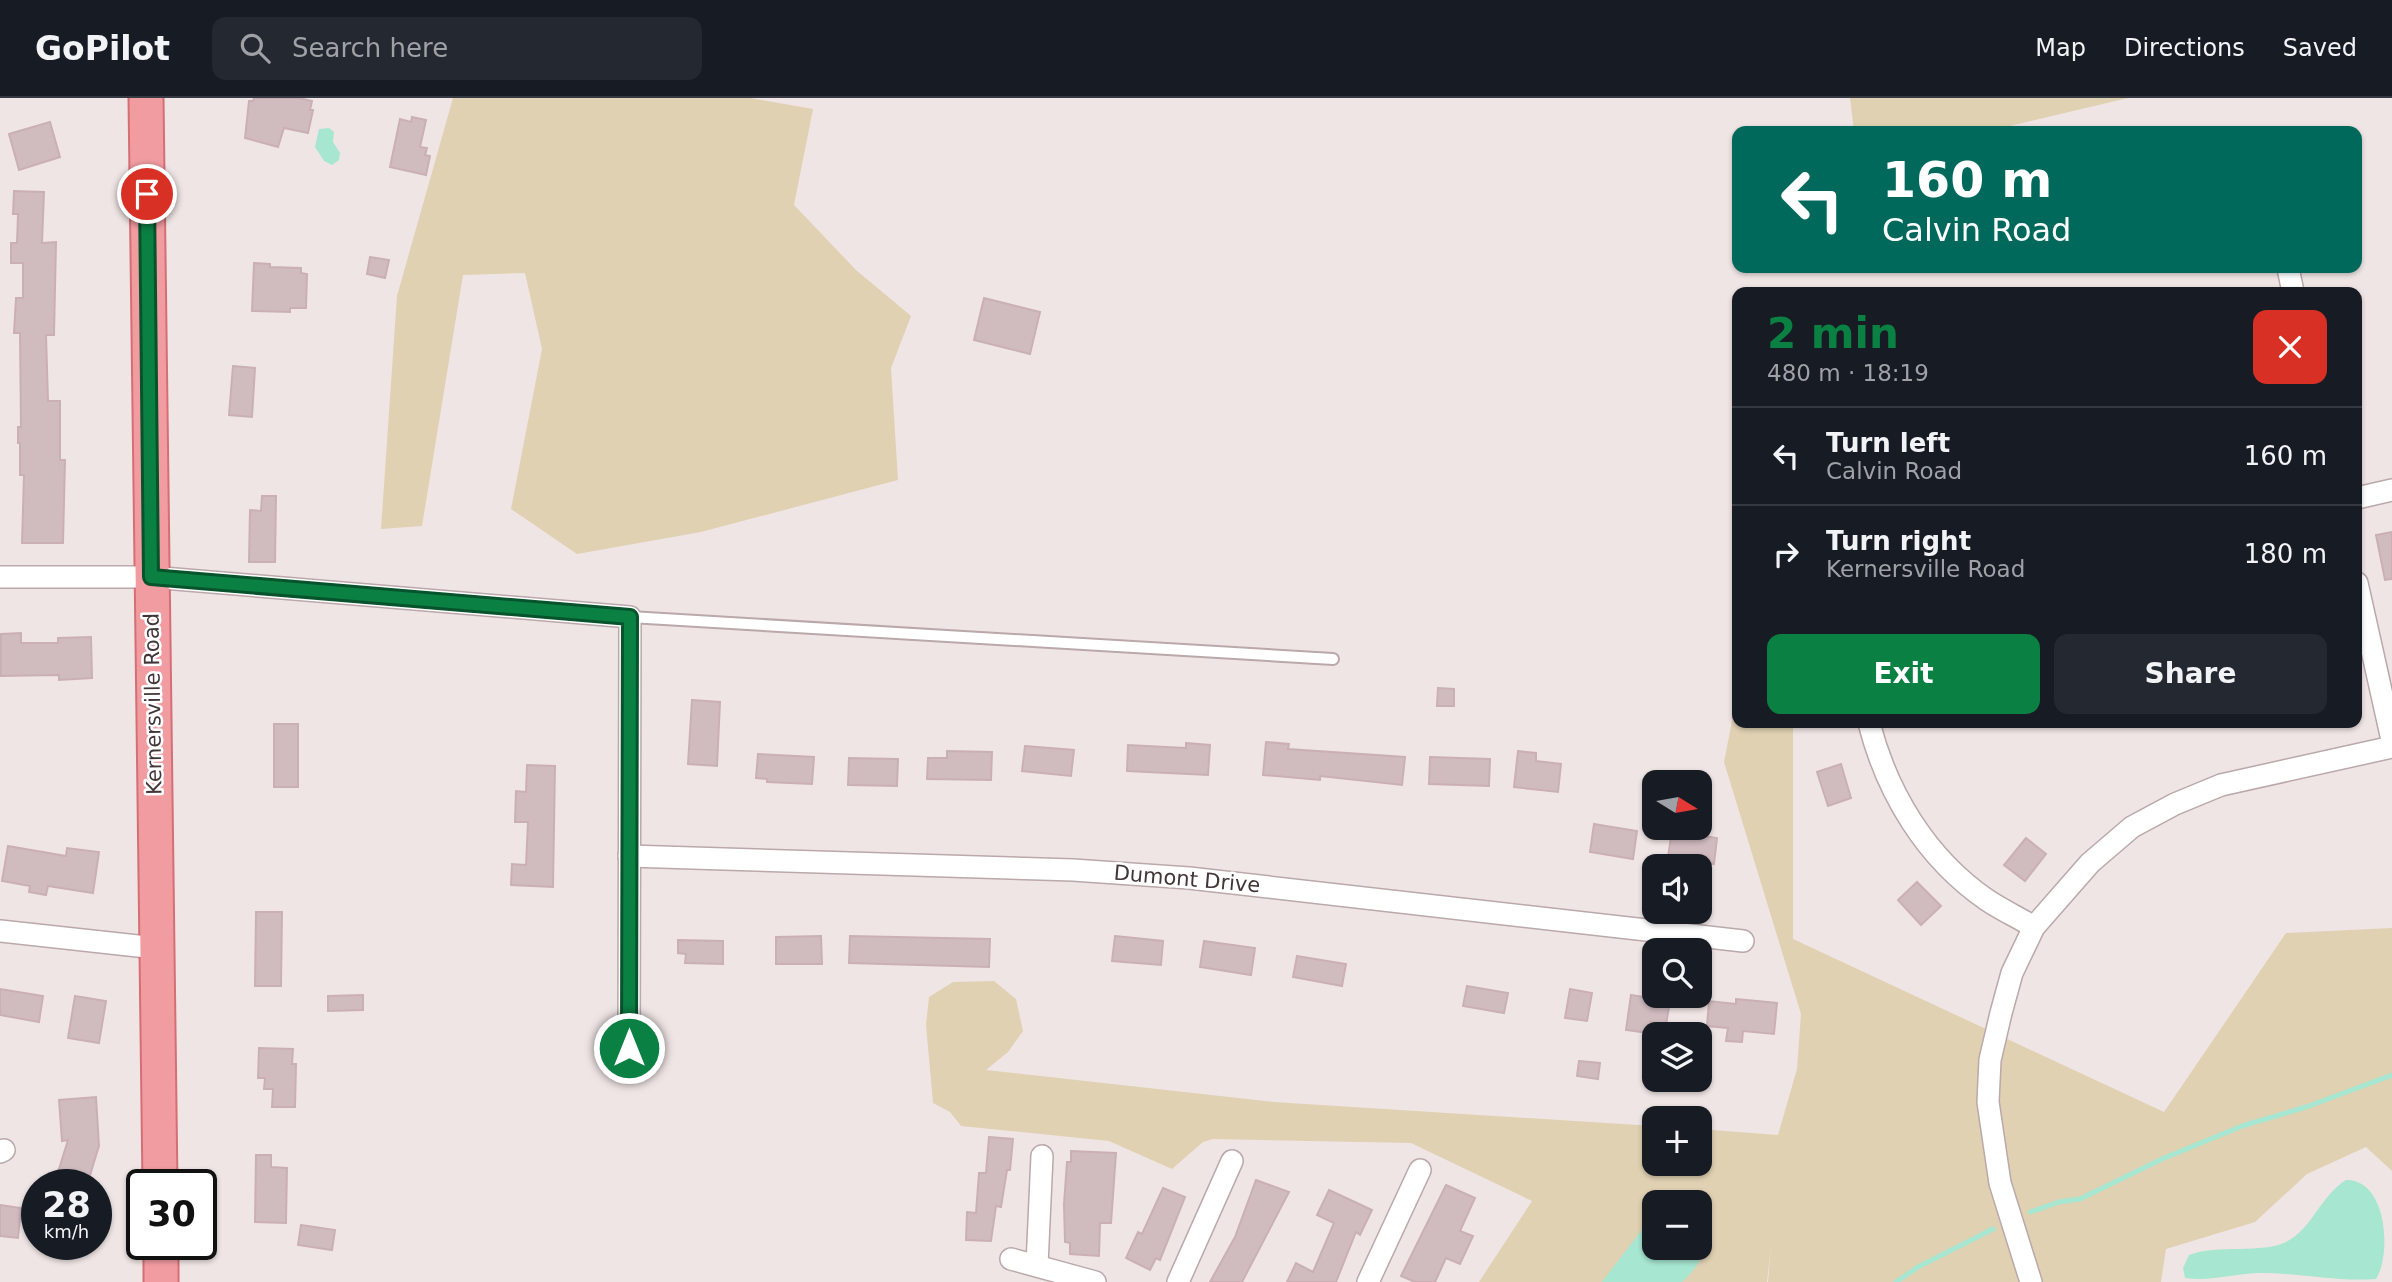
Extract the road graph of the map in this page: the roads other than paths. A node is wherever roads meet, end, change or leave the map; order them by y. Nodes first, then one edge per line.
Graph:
1 (146, 98) edge
2 (2392, 490) edge
3 (2362, 497) edge
4 (151, 577) junction
5 (0, 578) edge
6 (2362, 605) edge
7 (630, 617) junction
8 (1333, 659) dead end
9 (1870, 728) edge
10 (2392, 740) edge
11 (2392, 747) edge
12 (629, 856) junction
13 (2034, 927) junction
14 (0, 931) edge
15 (1743, 941) dead end
16 (156, 948) junction
17 (629, 1048) dead end
18 (1042, 1156) dead end
19 (1232, 1161) dead end
20 (160, 1169) edge
21 (1420, 1170) dead end
22 (1011, 1259) dead end
23 (161, 1260) edge
24 (1037, 1265) junction
25 (161, 1282) edge
26 (1095, 1282) edge
27 (1178, 1282) edge
28 (1368, 1282) edge
29 (2031, 1282) edge

1 - 4 main road, Kernersville Road
2 - 3 street
4 - 5 street
4 - 7 street
4 - 16 main road, Kernersville Road
6 - 10 street
7 - 8 lane
7 - 12 street
9 - 13 street
11 - 13 street
12 - 15 street, Dumont Drive
12 - 17 street
13 - 29 street
14 - 16 street
16 - 20 main road, Kernersville Road
18 - 24 street
19 - 27 street
21 - 28 street
22 - 24 street
23 - 25 main road
24 - 26 street

